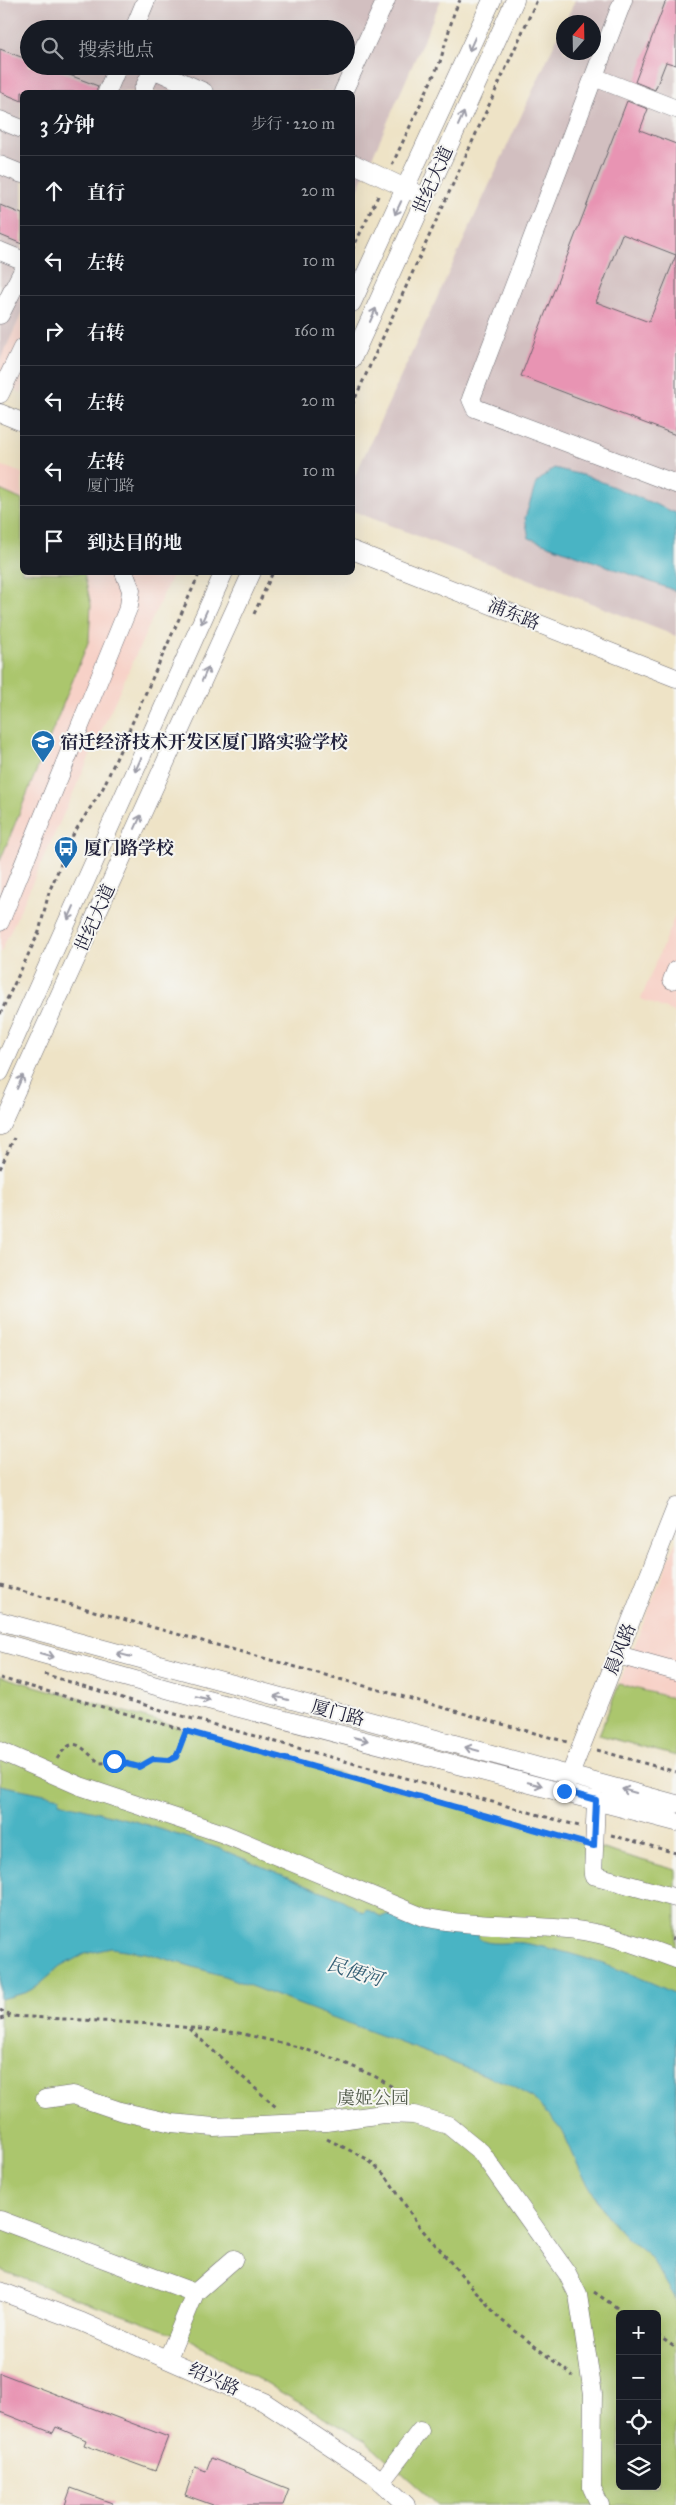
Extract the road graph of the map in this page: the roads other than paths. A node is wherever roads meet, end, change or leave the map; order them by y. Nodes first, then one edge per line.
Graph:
1 (146, 0) edge
2 (386, 0) edge
3 (492, 0) edge
4 (515, 0) edge
5 (623, 0) edge
6 (138, 20) edge
7 (355, 66) edge
8 (114, 75) edge
9 (151, 75) edge
10 (167, 75) edge
11 (351, 75) edge
12 (594, 77) junction
13 (108, 90) edge
14 (144, 90) dead end
15 (200, 90) edge
16 (344, 90) edge
17 (676, 109) edge
18 (0, 120) edge
19 (20, 128) edge
20 (355, 164) edge
21 (0, 165) edge
22 (20, 173) edge
23 (407, 188) junction
24 (425, 197) junction
25 (0, 251) edge
26 (20, 259) edge
27 (20, 276) edge
28 (355, 297) edge
29 (0, 315) edge
30 (355, 352) edge
31 (18, 367) edge
32 (0, 394) edge
33 (0, 413) edge
34 (20, 421) edge
35 (676, 484) edge
36 (355, 551) edge
37 (125, 575) edge
38 (223, 575) edge
39 (251, 575) edge
40 (676, 678) edge
41 (0, 922) edge
42 (0, 1072) edge
43 (0, 1126) edge
44 (676, 1507) edge
45 (0, 1622) edge
46 (0, 1642) edge
47 (618, 1654) junction
48 (676, 1671) edge
49 (0, 1751) edge
50 (567, 1783) junction
51 (596, 1800) junction
52 (676, 1804) edge
53 (676, 1822) edge
54 (676, 1898) edge
55 (676, 1959) edge
56 (45, 2099) dead end
57 (0, 2220) edge
58 (234, 2260) dead end
59 (0, 2291) edge
60 (195, 2293) junction
61 (168, 2358) junction
62 (420, 2431) dead end
63 (381, 2482) junction
64 (406, 2505) edge
65 (600, 2505) edge

1 - 6 street
2 - 7 street
3 -> 23 street, 世纪大道
24 -> 4 street, 世纪大道
5 - 12 street
8 - 13 street
9 - 14 street
10 - 15 street
11 - 16 street
12 - 17 street
12 - 35 street
18 - 19 street
20 - 23 street
21 - 22 street
23 - 24 street
23 -> 28 street, 世纪大道
30 -> 24 street, 世纪大道
25 - 26 street
27 - 29 street
31 - 32 street
33 - 34 street
36 - 40 street, 浦东路
37 - 41 street
38 -> 42 street, 世纪大道
43 -> 39 street, 世纪大道
44 - 47 street, 晨风路
50 -> 45 street, 厦门路
46 -> 50 street, 厦门路
47 - 48 street
47 - 50 street, 晨风路
49 - 55 street
50 - 51 street, 厦门路
52 -> 50 street, 厦门路
51 - 53 street, 厦门路
51 - 54 street
56 - 65 street
57 - 60 street
58 - 60 street
59 - 61 street, 绍兴路
60 - 61 street
61 - 63 street, 绍兴路
62 - 63 street
63 - 64 street, 绍兴路

